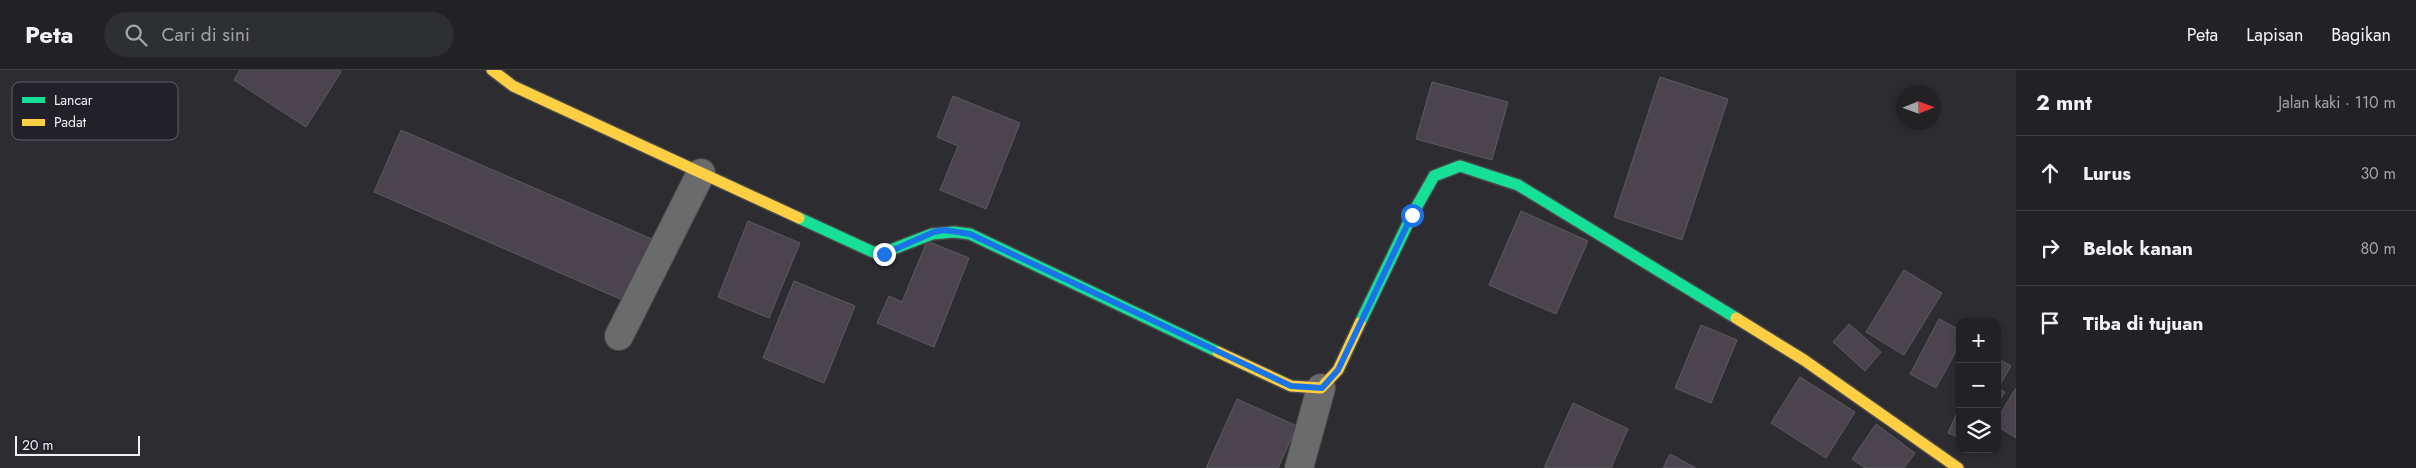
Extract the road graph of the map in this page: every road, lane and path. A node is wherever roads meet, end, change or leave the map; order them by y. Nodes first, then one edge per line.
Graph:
1 (492, 70) edge
2 (701, 172) junction
3 (619, 336) dead end
4 (1322, 388) junction
5 (1299, 468) edge
6 (1958, 468) edge

1 - 2 street
2 - 3 street
2 - 4 street
4 - 5 street
4 - 6 street

